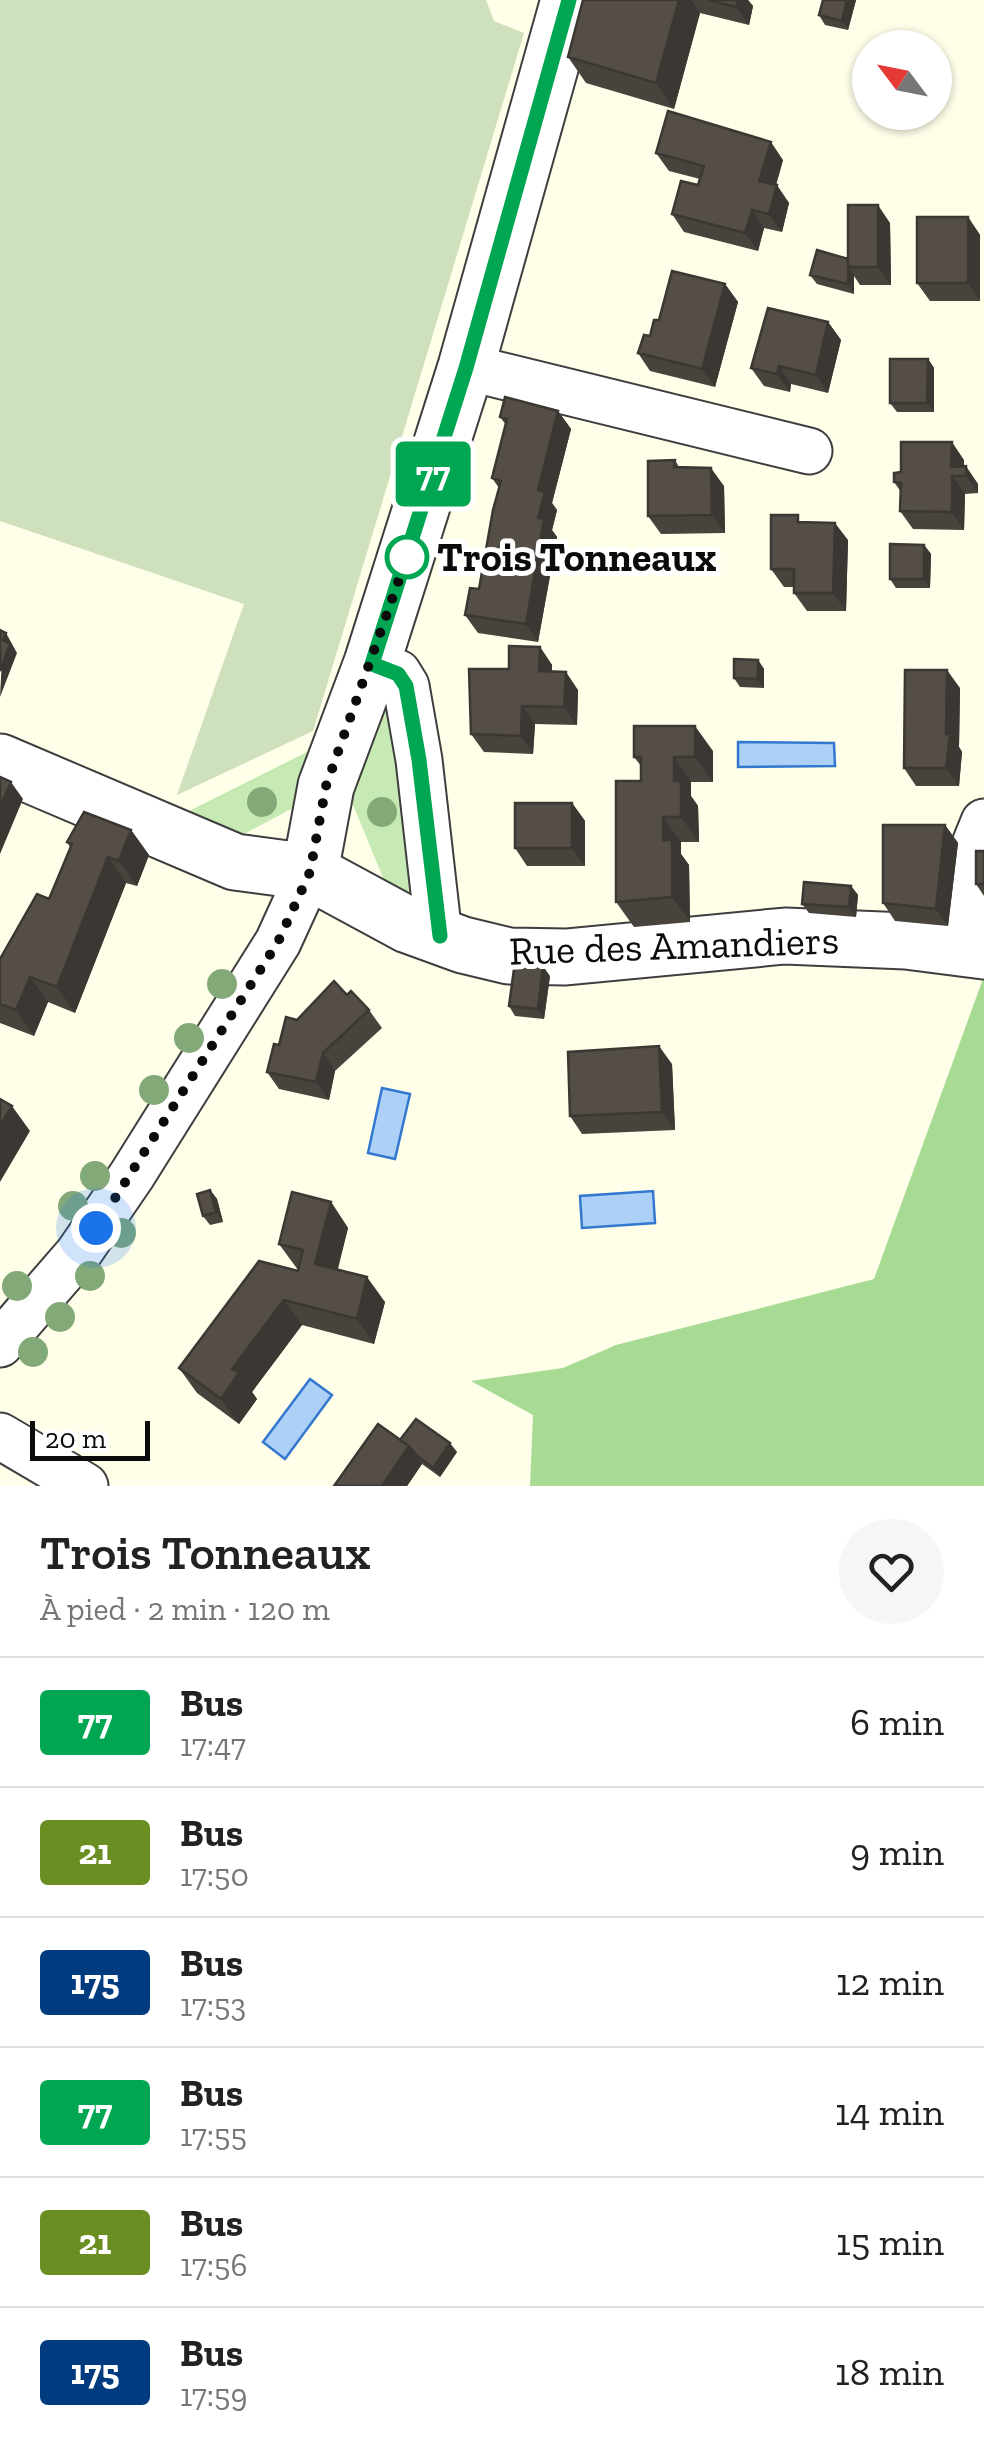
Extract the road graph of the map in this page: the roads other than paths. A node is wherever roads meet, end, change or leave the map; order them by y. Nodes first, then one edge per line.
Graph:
1 (569, 0) edge
2 (466, 368) junction
3 (810, 451) dead end
4 (372, 664) junction
5 (0, 762) edge
6 (984, 822) edge
7 (310, 872) junction
8 (440, 936) junction
9 (975, 950) edge
10 (0, 1344) edge
11 (0, 1436) edge
12 (86, 1486) edge

1 - 2 street
2 - 3 street
2 - 4 street
4 - 7 street
4 - 8 street
5 - 7 street, Rue des Amandiers
6 - 9 street, Rue des Amandiers
7 - 8 street, Rue des Amandiers
7 - 10 street
8 - 9 street, Rue des Amandiers
11 - 12 street

